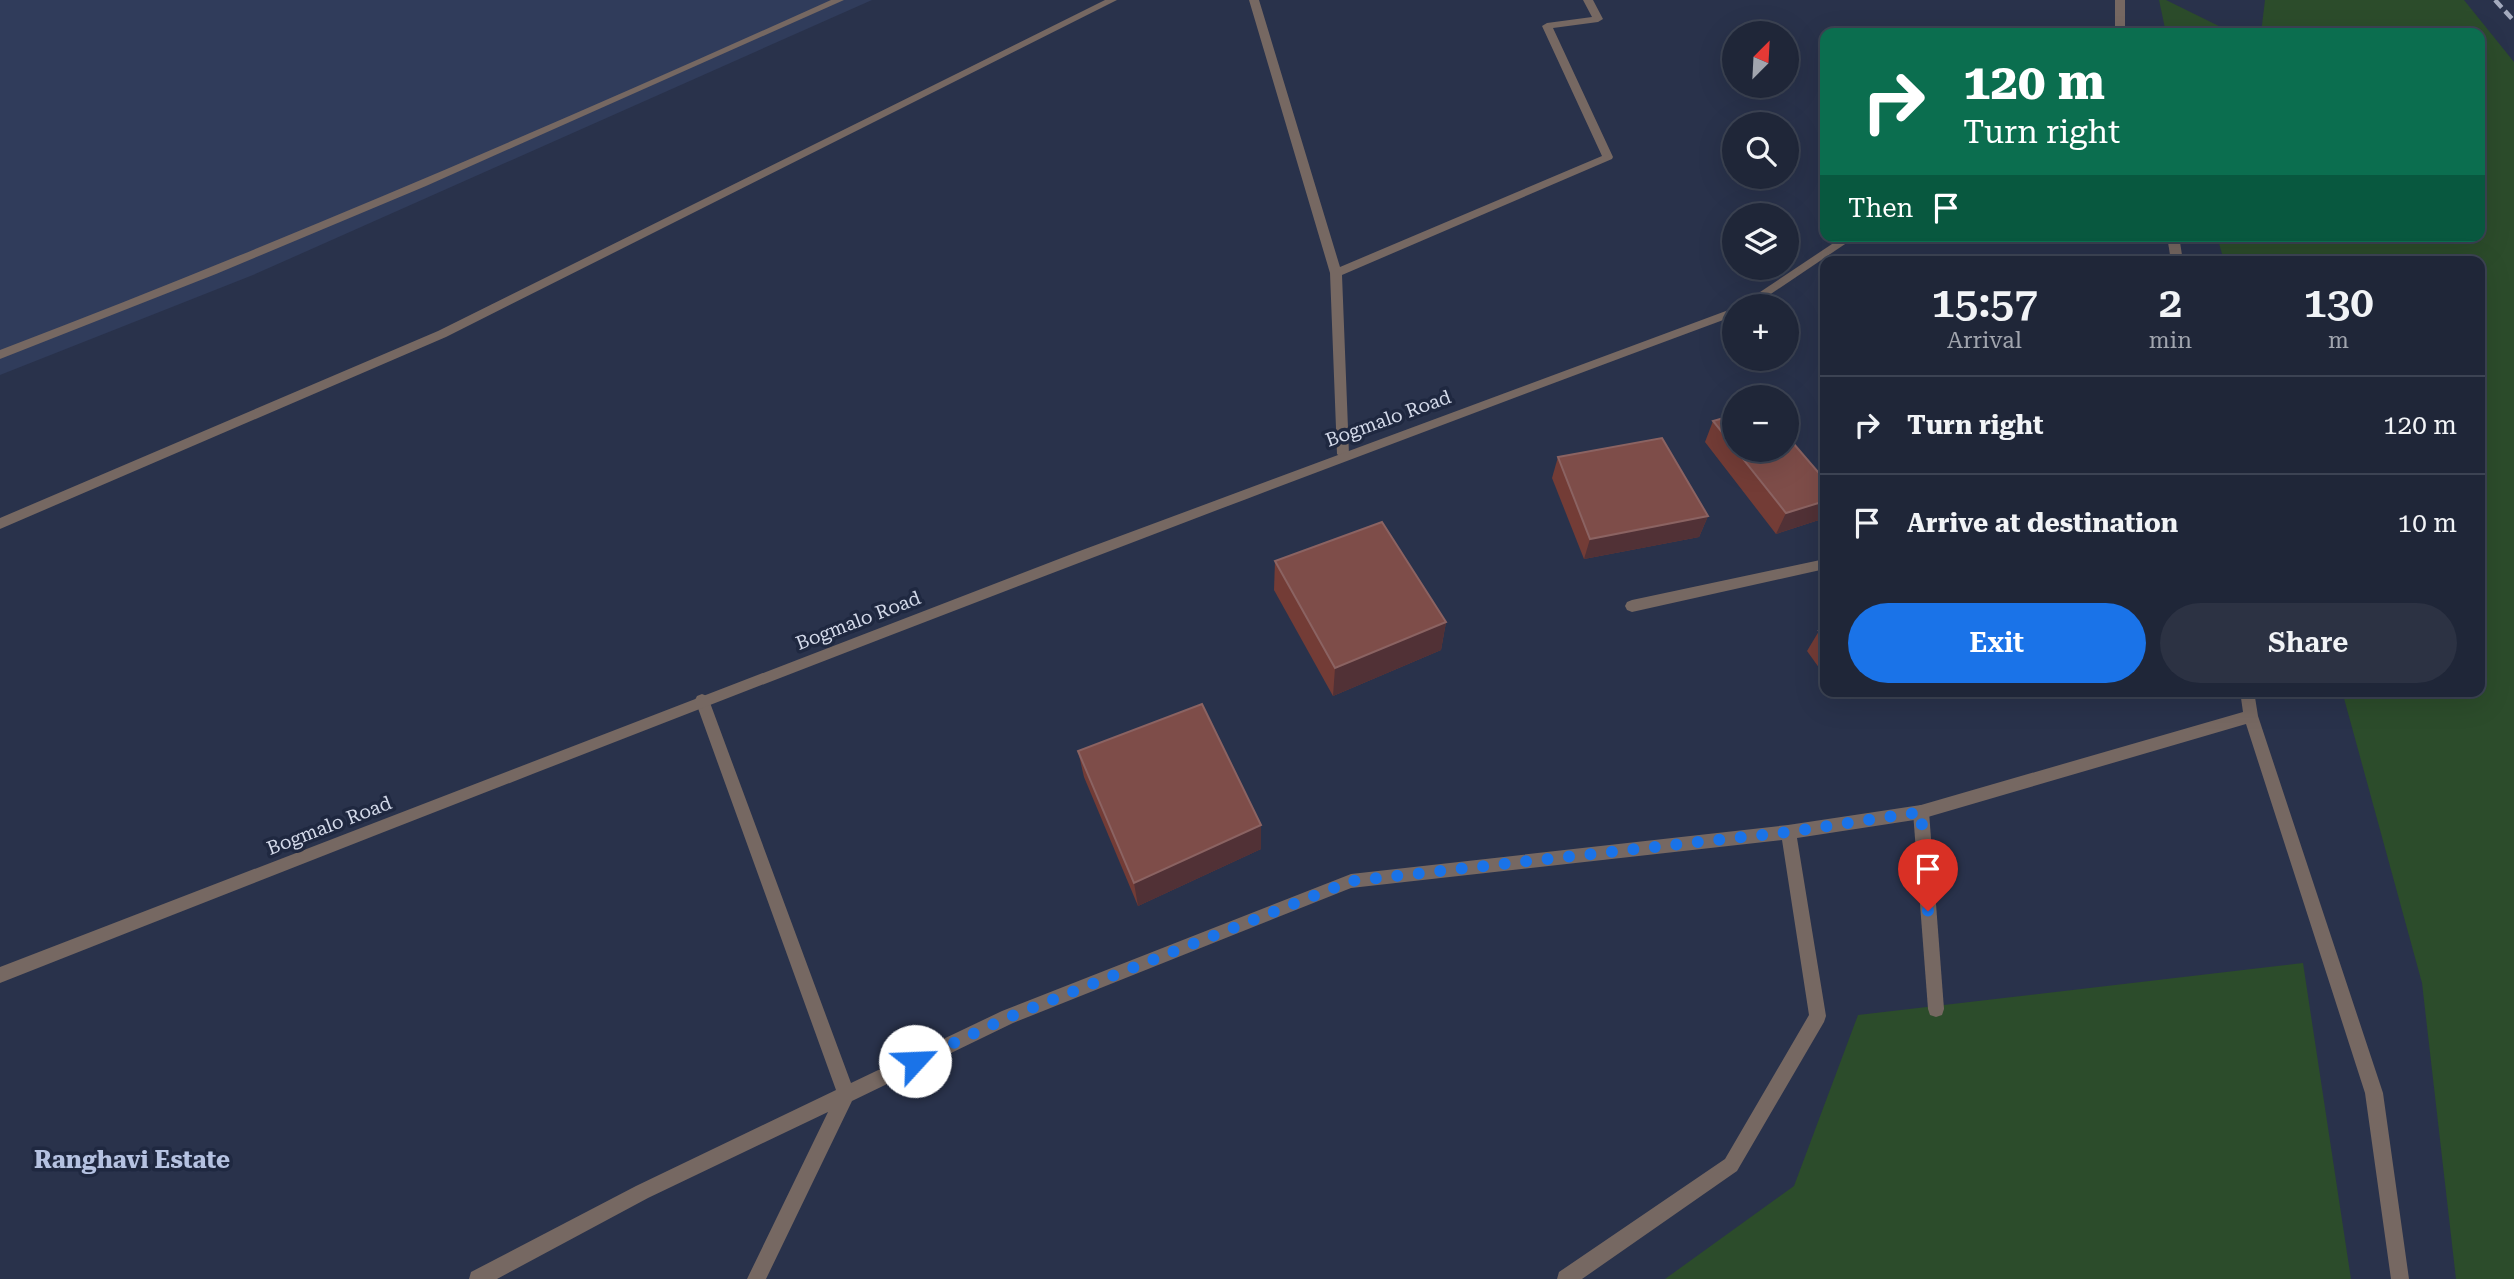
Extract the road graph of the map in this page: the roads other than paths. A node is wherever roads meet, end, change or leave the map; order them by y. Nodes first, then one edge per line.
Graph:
1 (839, 0) edge
2 (1112, 0) edge
3 (1254, 0) edge
4 (1588, 0) edge
5 (2120, 0) edge
6 (2121, 28) edge
7 (1843, 242) edge
8 (1821, 256) edge
9 (1820, 257) edge
10 (1336, 273) junction
11 (1763, 294) edge
12 (1722, 316) edge
13 (0, 355) edge
14 (1343, 454) junction
15 (0, 524) edge
16 (1820, 565) edge
17 (1632, 606) dead end
18 (2248, 697) edge
19 (702, 700) junction
20 (2251, 716) junction
21 (1921, 812) junction
22 (1788, 832) junction
23 (0, 975) edge
24 (1936, 1009) dead end
25 (846, 1094) junction
26 (478, 1279) edge
27 (756, 1279) edge
28 (1566, 1279) edge
29 (2400, 1279) edge

1 - 13 street
2 - 15 street
3 - 10 street
4 - 10 street
5 - 6 street
7 - 8 street
9 - 11 street
10 - 14 street
12 - 14 street, Bogmalo Road
14 - 19 street, Bogmalo Road
16 - 17 street
18 - 20 street
19 - 23 street, Bogmalo Road
19 - 25 street
20 - 21 street
20 - 29 street
21 - 22 street
21 - 24 street
22 - 25 street
22 - 28 street
25 - 26 street
25 - 27 street

